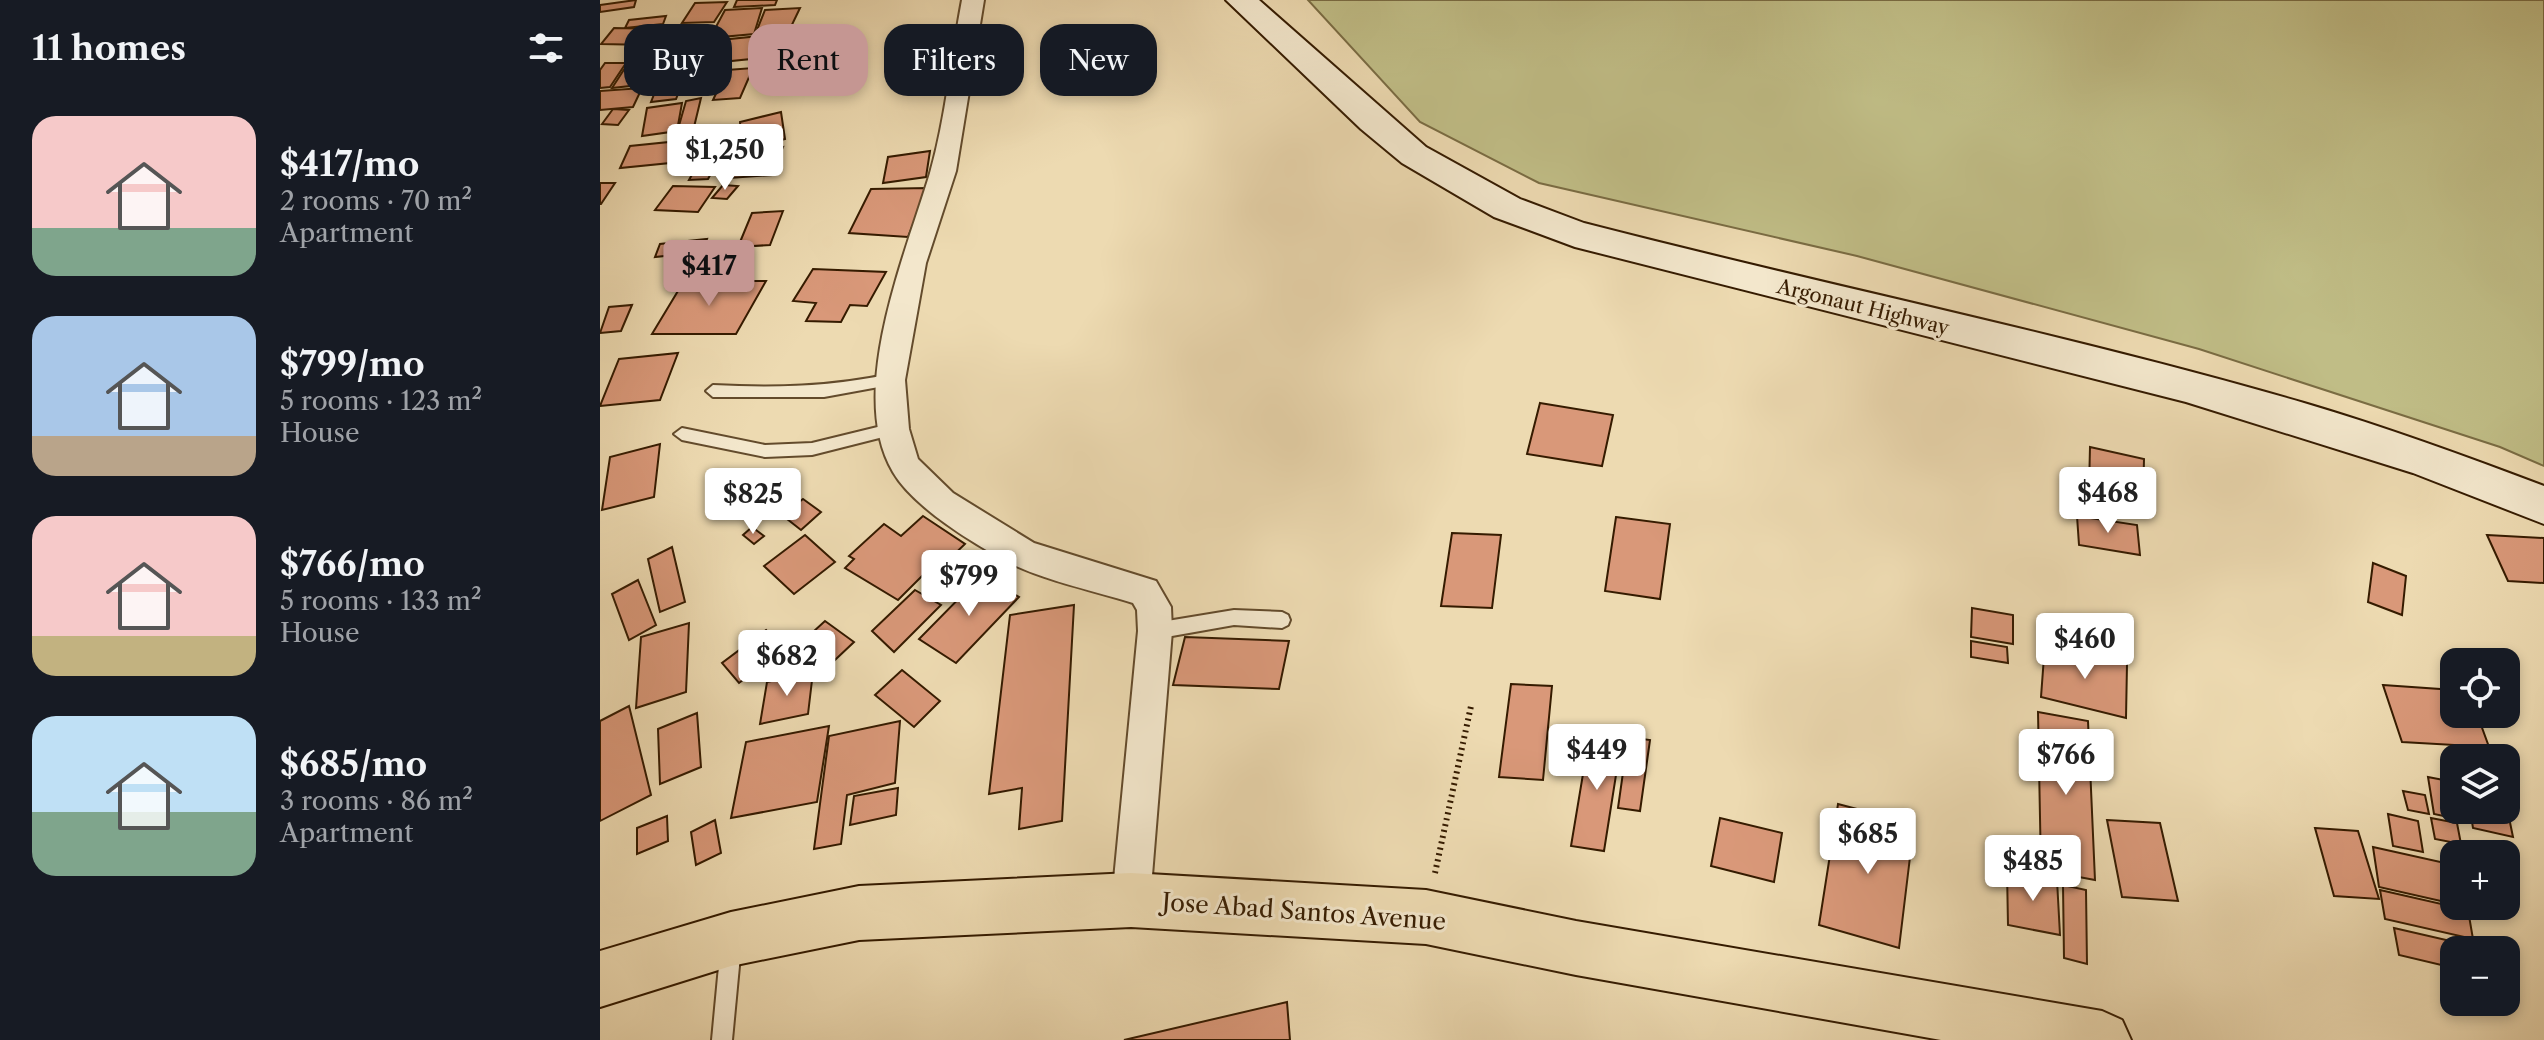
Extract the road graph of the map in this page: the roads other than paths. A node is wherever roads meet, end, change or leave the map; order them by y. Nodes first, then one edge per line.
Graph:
1 (973, 0) edge
2 (1241, 0) edge
3 (890, 380) junction
4 (713, 391) dead end
5 (894, 429) junction
6 (682, 434) dead end
7 (2544, 505) edge
8 (1282, 620) dead end
9 (1155, 631) junction
10 (1131, 900) junction
11 (731, 939) junction
12 (600, 979) edge
13 (722, 1040) edge
14 (2102, 1040) edge

1 - 3 street
2 - 7 street, Argonaut Highway
3 - 4 lane
3 - 5 street
5 - 6 lane
5 - 9 street
8 - 9 lane
9 - 10 street
10 - 11 highway, Jose Abad Santos Avenue
10 - 14 highway, Jose Abad Santos Avenue
11 - 12 highway, Jose Abad Santos Avenue
11 - 13 lane

